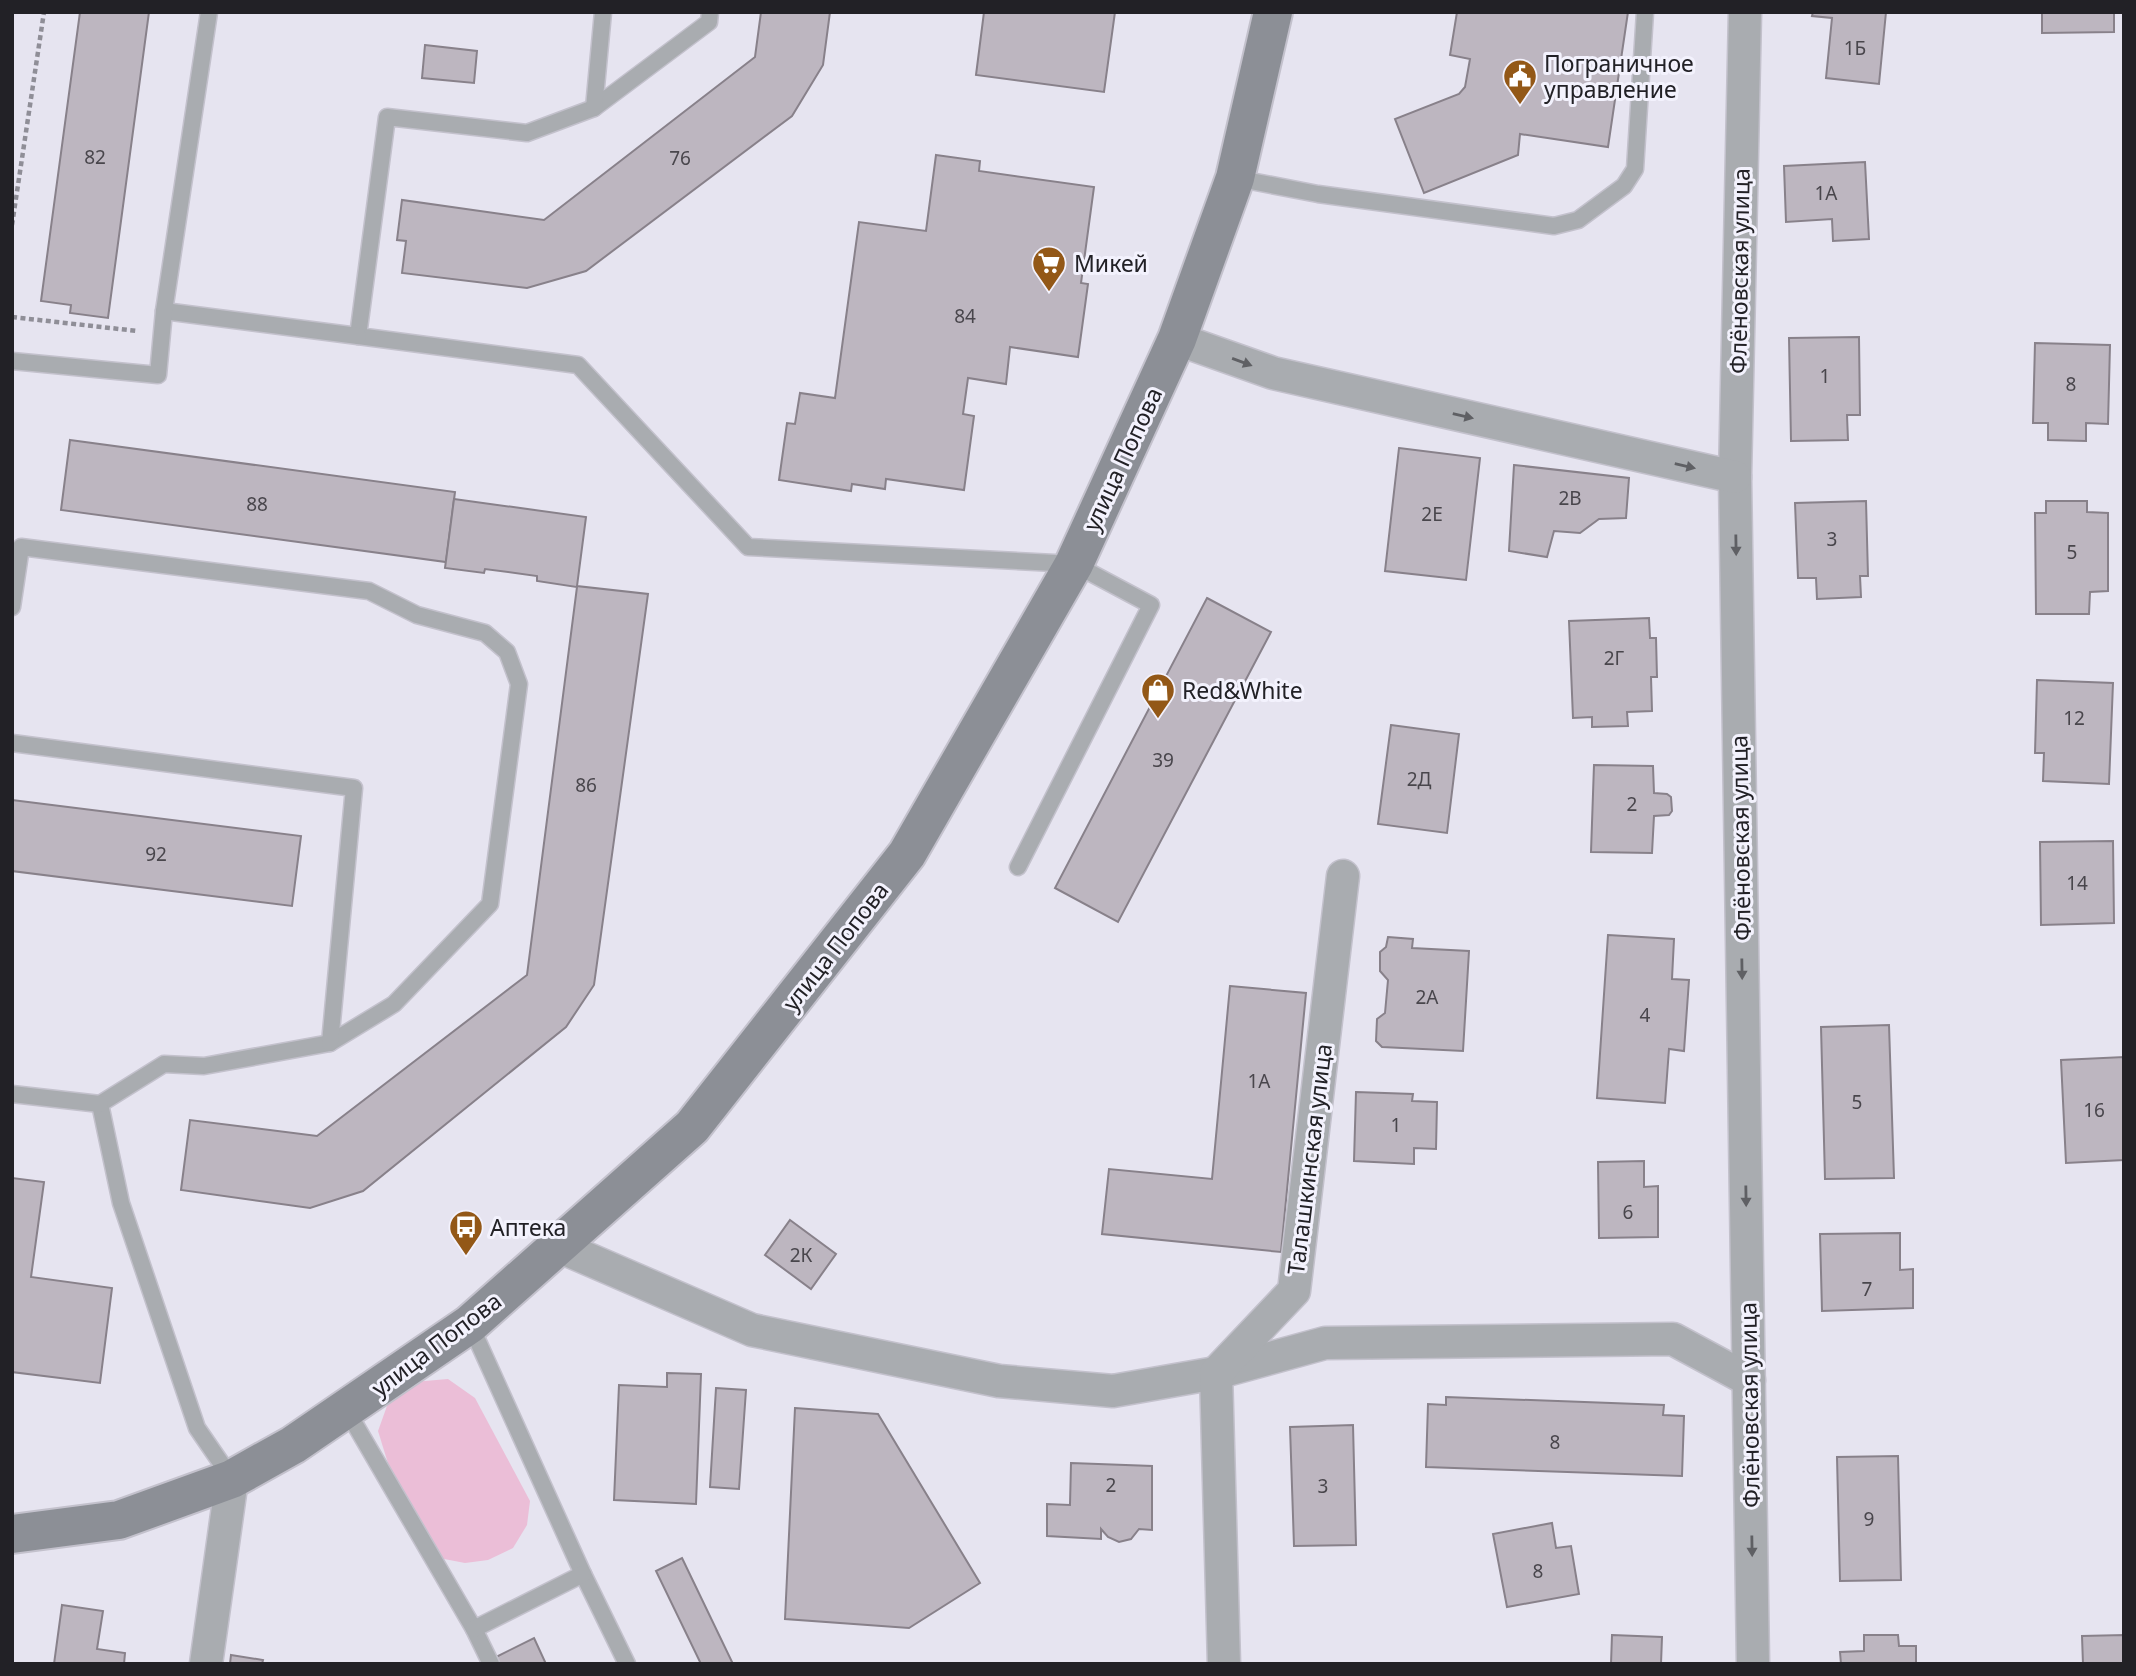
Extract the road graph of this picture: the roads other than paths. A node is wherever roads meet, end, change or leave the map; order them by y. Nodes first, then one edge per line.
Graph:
1 (209, 12) edge
2 (603, 12) edge
3 (710, 12) edge
4 (1273, 12) edge
5 (1645, 12) edge
6 (1745, 12) edge
7 (594, 108) junction
8 (1235, 178) junction
9 (164, 312) junction
10 (358, 336) junction
11 (1177, 340) junction
12 (12, 361) edge
13 (1735, 477) junction
14 (16, 542) edge
15 (1074, 564) junction
16 (12, 607) edge
17 (12, 743) edge
18 (1018, 867) dead end
19 (1343, 876) dead end
20 (330, 1043) junction
21 (12, 1094) edge
22 (100, 1104) junction
23 (558, 1246) junction
24 (470, 1324) junction
25 (1216, 1373) junction
26 (1749, 1380) junction
27 (346, 1409) junction
28 (232, 1479) junction
29 (12, 1534) edge
30 (583, 1574) junction
31 (474, 1629) junction
32 (206, 1664) edge
33 (491, 1664) edge
34 (627, 1664) edge
35 (1224, 1664) edge
36 (1754, 1664) edge

1 - 9 lane
2 - 7 lane
3 - 7 lane
4 - 8 street, улица Попова
5 - 8 lane
6 - 13 street, Флёновская улица
7 - 10 lane
8 - 11 street, улица Попова
9 - 10 lane
9 - 12 lane
10 - 15 lane
11 -> 13 street
11 - 15 street, улица Попова
13 -> 26 street, Флёновская улица
14 - 16 lane
14 - 20 lane
15 - 18 lane
15 - 23 street, улица Попова
17 - 20 lane
19 - 25 street, Талашкинская улица
20 - 22 lane
21 - 22 lane
22 - 28 lane
23 - 24 street, улица Попова
23 - 25 street
24 - 27 street, улица Попова
24 - 30 lane
25 - 26 street
25 - 35 street
26 -> 36 street, Флёновская улица
27 - 28 street, улица Попова
27 - 31 lane
28 - 29 street, улица Попова
28 - 32 street
30 - 31 lane
30 - 34 lane
31 - 33 lane

